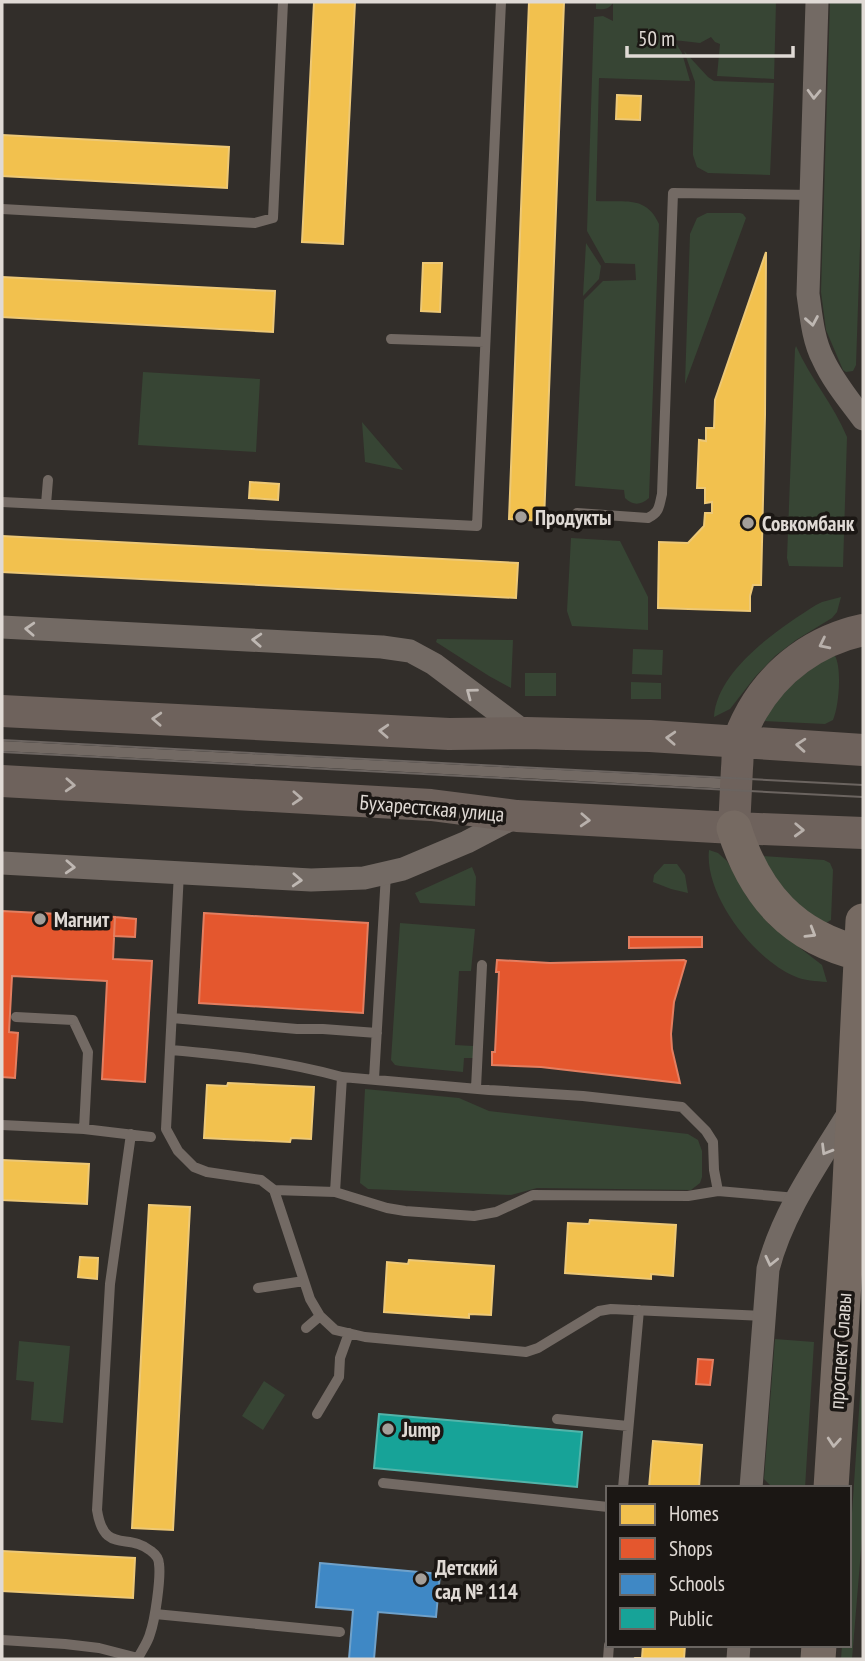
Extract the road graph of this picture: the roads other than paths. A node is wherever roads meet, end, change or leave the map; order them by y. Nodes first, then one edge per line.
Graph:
1 (283, 2) edge
2 (501, 2) edge
3 (817, 2) edge
4 (812, 195) junction
5 (2, 209) edge
6 (391, 339) dead end
7 (484, 342) junction
8 (863, 419) edge
9 (48, 480) dead end
10 (2, 502) edge
11 (46, 504) junction
12 (577, 513) dead end
13 (2, 627) edge
14 (863, 630) edge
15 (2, 711) edge
16 (526, 733) junction
17 (739, 741) junction
18 (2, 746) edge
19 (863, 750) edge
20 (2, 781) edge
21 (736, 784) junction
22 (517, 816) junction
23 (734, 828) junction
24 (863, 833) edge
25 (2, 863) edge
26 (179, 872) junction
27 (386, 874) junction
28 (863, 943) edge
29 (482, 965) dead end
30 (16, 1017) dead end
31 (172, 1018) junction
32 (377, 1033) junction
33 (170, 1050) junction
34 (342, 1077) junction
35 (374, 1079) junction
36 (476, 1088) junction
37 (855, 1103) junction
38 (2, 1125) edge
39 (84, 1129) junction
40 (166, 1129) junction
41 (131, 1134) junction
42 (151, 1137) junction
43 (128, 1150) junction
44 (274, 1191) junction
45 (718, 1191) junction
46 (335, 1192) junction
47 (797, 1198) junction
48 (304, 1281) junction
49 (258, 1288) dead end
50 (639, 1310) junction
51 (320, 1316) junction
52 (765, 1316) junction
53 (306, 1328) dead end
54 (349, 1333) junction
55 (317, 1414) dead end
56 (557, 1419) dead end
57 (628, 1426) junction
58 (383, 1483) dead end
59 (623, 1486) edge
60 (751, 1486) edge
61 (831, 1486) edge
62 (606, 1507) edge
63 (155, 1615) junction
64 (340, 1632) dead end
65 (2, 1640) edge
66 (138, 1659) edge

1 - 5 lane
2 - 7 lane
3 -> 4 street
4 -> 8 street
4 - 12 lane
6 - 7 lane
7 - 11 lane
9 - 11 lane
10 - 11 lane
16 -> 13 street
14 -> 17 main road
16 -> 15 main road
17 -> 16 main road
19 -> 17 main road
17 - 21 main road
18 - 21 lane
20 -> 22 main road, Бухарестская улица
21 - 23 main road
22 -> 23 main road, Бухарестская улица
22 - 27 street
23 -> 24 main road, Бухарестская улица
23 -> 28 main road
25 -> 26 street
26 -> 27 street
26 - 31 lane
27 - 32 lane
28 - 37 main road, проспект Славы
29 - 36 lane
30 - 39 lane
31 - 32 lane
31 - 33 lane
32 - 35 lane
33 - 34 lane
33 - 40 lane
34 - 35 lane
34 - 46 lane
35 - 36 lane
36 - 45 lane
37 -> 47 street
37 -> 61 main road, проспект Славы
38 - 39 lane
39 - 41 lane
40 - 42 lane
40 - 44 lane
41 - 42 lane
41 - 43 lane
42 - 43 lane
43 - 63 lane
44 - 46 lane
44 - 48 lane
45 - 46 lane
45 - 47 lane
47 -> 52 street
48 - 49 lane
48 - 51 lane
50 - 52 lane
50 - 54 lane
50 - 57 lane
51 - 53 lane
51 - 54 lane
52 - 60 street
54 - 55 lane
56 - 57 lane
57 - 59 lane
58 - 62 lane
63 - 64 lane
63 - 66 lane
65 - 66 lane

